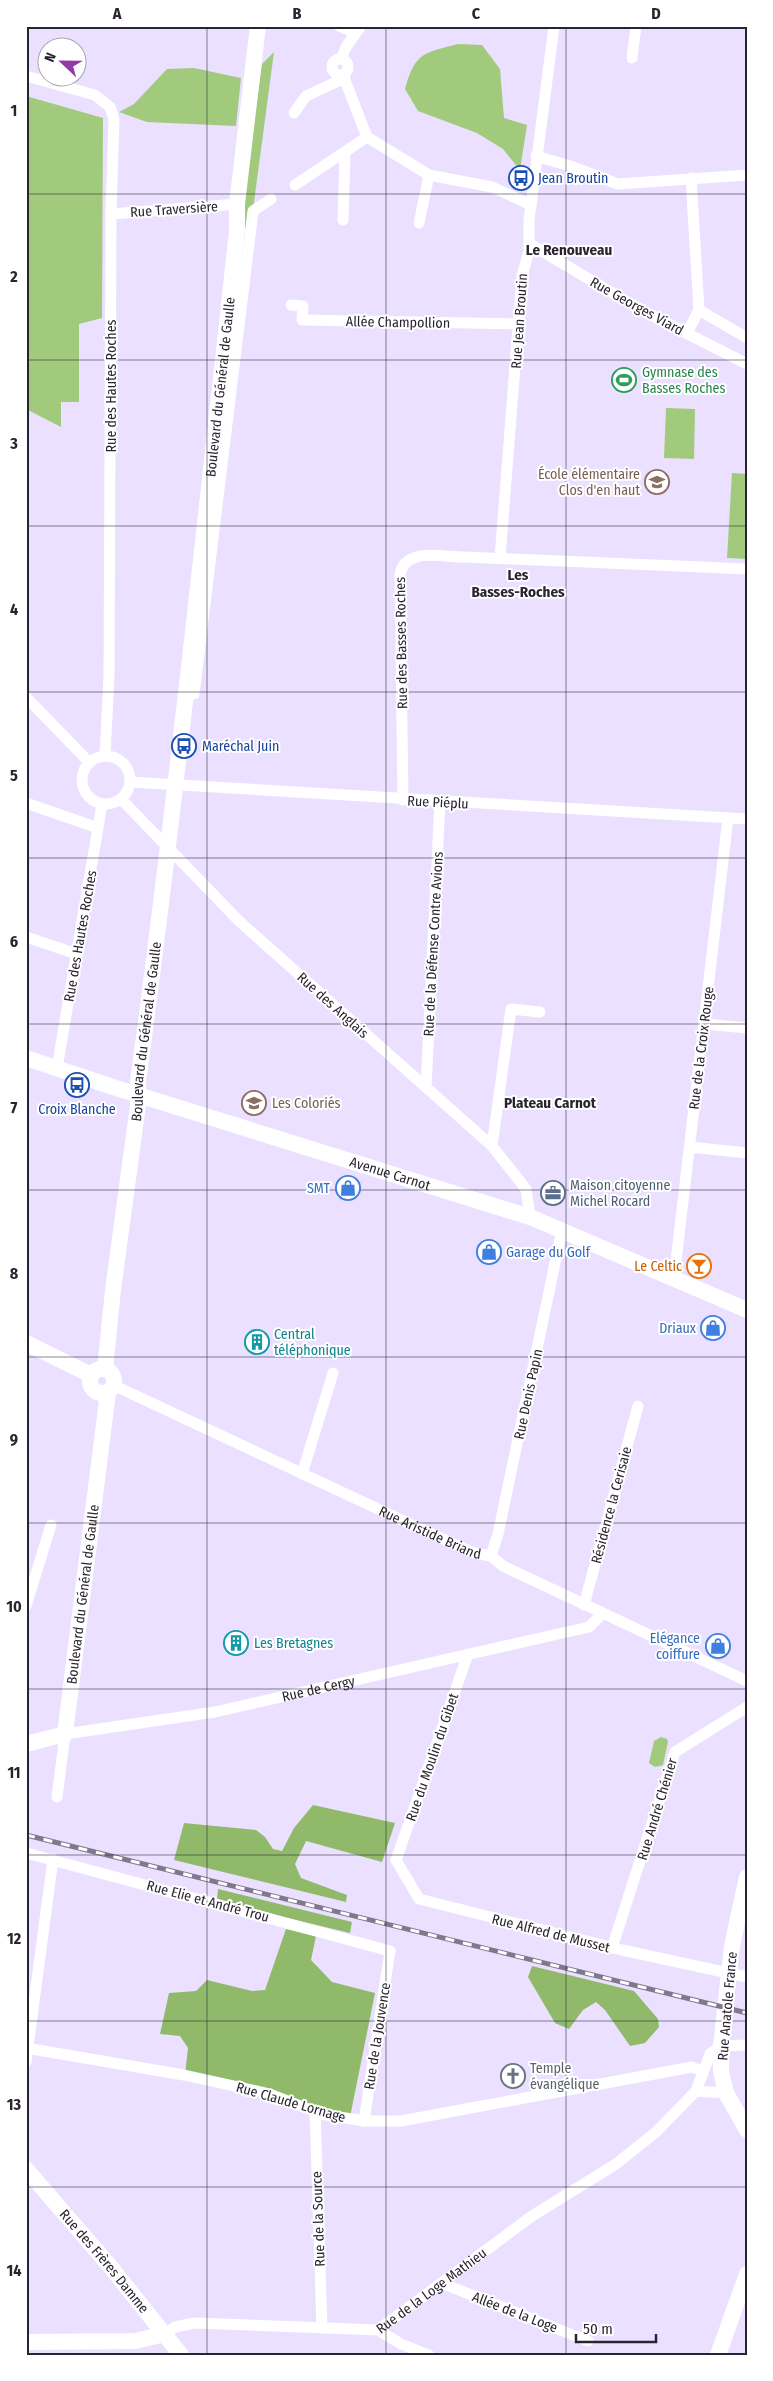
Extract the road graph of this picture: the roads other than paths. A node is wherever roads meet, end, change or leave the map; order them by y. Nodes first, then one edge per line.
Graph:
1 (258, 26) edge
2 (267, 26) edge
3 (339, 26) edge
4 (554, 26) edge
5 (636, 26) edge
6 (358, 30) edge
7 (632, 58) dead end
8 (26, 76) edge
9 (344, 77) junction
10 (251, 81) junction
11 (294, 113) dead end
12 (367, 137) junction
13 (345, 152) junction
14 (536, 156) junction
15 (429, 175) junction
16 (747, 175) edge
17 (691, 178) junction
18 (295, 185) dead end
19 (271, 199) dead end
20 (237, 204) junction
21 (530, 206) junction
22 (111, 214) junction
23 (343, 220) dead end
24 (419, 223) dead end
25 (530, 244) junction
26 (291, 305) dead end
27 (699, 310) junction
28 (519, 324) junction
29 (687, 333) junction
30 (747, 338) edge
31 (747, 364) edge
32 (500, 558) junction
33 (747, 568) edge
34 (184, 694) junction
35 (26, 697) edge
36 (105, 756) junction
37 (89, 762) junction
38 (130, 782) junction
39 (175, 785) junction
40 (121, 798) junction
41 (403, 800) junction
42 (440, 801) junction
43 (26, 803) edge
44 (102, 804) junction
45 (728, 818) junction
46 (747, 819) edge
47 (98, 828) junction
48 (169, 847) junction
49 (26, 937) edge
50 (77, 954) junction
51 (540, 1012) dead end
52 (704, 1024) junction
53 (747, 1028) edge
54 (26, 1058) edge
55 (57, 1068) junction
56 (426, 1087) junction
57 (137, 1094) junction
58 (492, 1146) junction
59 (690, 1147) junction
60 (747, 1153) edge
61 (530, 1217) junction
62 (562, 1230) junction
63 (674, 1278) junction
64 (747, 1310) edge
65 (26, 1343) edge
66 (98, 1372) junction
67 (333, 1373) dead end
68 (111, 1388) junction
69 (638, 1406) dead end
70 (302, 1474) junction
71 (51, 1525) dead end
72 (491, 1556) junction
73 (584, 1605) junction
74 (26, 1606) edge
75 (603, 1613) junction
76 (468, 1654) junction
77 (747, 1681) edge
78 (747, 1707) edge
79 (65, 1734) junction
80 (26, 1744) edge
81 (57, 1797) dead end
82 (26, 1853) edge
83 (53, 1859) junction
84 (396, 1860) joint
85 (747, 1877) edge
86 (612, 1948) junction
87 (390, 1951) joint
88 (728, 1972) junction
89 (747, 1977) edge
90 (747, 2045) edge
91 (721, 2046) junction
92 (27, 2048) edge
93 (26, 2062) edge
94 (702, 2071) junction
95 (696, 2091) junction
96 (726, 2093) junction
97 (315, 2110) junction
98 (364, 2121) junction
99 (747, 2130) edge
100 (29, 2175) edge
101 (746, 2277) edge
102 (441, 2283) junction
103 (322, 2328) junction
104 (378, 2330) junction
105 (164, 2334) junction
106 (588, 2341) dead end
107 (26, 2342) edge
108 (181, 2355) edge
109 (429, 2355) edge
110 (718, 2355) edge

1 - 10 street, Boulevard du Général de Gaulle
2 - 10 street, Boulevard du Général de Gaulle
3 - 6 street
4 - 14 street, Rue Jean Broutin
5 - 7 street
6 - 9 street
8 - 22 street, Rue des Hautes Roches
9 - 11 street
9 - 12 street
10 - 20 street, Boulevard du Général de Gaulle
12 - 13 street
12 - 15 street
13 - 18 street
13 - 23 street
14 - 17 street
14 - 21 street, Rue Jean Broutin
15 - 21 street
15 - 24 street
16 - 17 street
17 - 27 street
19 - 34 street, Boulevard du Général de Gaulle
20 - 22 street, Rue Traversière
20 - 34 street, Boulevard du Général de Gaulle
21 - 25 street, Rue Jean Broutin
22 - 36 street, Rue des Hautes Roches
25 - 28 street, Rue Jean Broutin
25 - 29 street, Rue Georges Viard
26 - 28 street, Allée Champollion
27 - 29 street
27 - 30 street
28 - 32 street, Rue Jean Broutin
29 - 31 street, Rue Georges Viard
32 - 33 street, Rue des Basses Roches
32 - 41 street, Rue des Basses Roches
34 - 39 street, Boulevard du Général de Gaulle
35 - 37 street
36 - 37 street
36 - 38 street
37 - 44 street
38 - 39 street, Rue Piéplu
38 - 40 street
39 - 41 street, Rue Piéplu
39 - 48 street, Boulevard du Général de Gaulle
40 - 44 street
40 - 48 street, Rue des Anglais
41 - 42 street, Rue Piéplu
42 - 45 street, Rue Piéplu
42 - 56 street, Rue de la Défense Contre Avions
43 - 47 street
44 - 47 street, Rue des Hautes Roches
45 - 46 street, Rue Piéplu
45 - 52 street, Rue de la Croix Rouge
47 - 50 street, Rue des Hautes Roches
48 - 56 street, Rue des Anglais
48 - 57 street, Boulevard du Général de Gaulle
49 - 50 street
50 - 55 street, Rue des Hautes Roches
51 - 58 street
52 - 53 street
52 - 59 street, Rue de la Croix Rouge
54 - 55 street, Avenue Carnot
55 - 57 street, Avenue Carnot
56 - 58 street, Rue des Anglais
57 - 61 street, Avenue Carnot
57 - 66 street, Boulevard du Général de Gaulle
58 - 61 street, Rue des Anglais
59 - 60 street
59 - 63 street, Rue de la Croix Rouge
61 - 62 street, Avenue Carnot
62 - 63 street, Avenue Carnot
62 - 72 street, Rue Denis Papin
63 - 64 street, Avenue Carnot
65 - 66 street
66 - 68 street
66 - 68 street
67 - 70 street
68 - 70 street, Rue Aristide Briand
68 - 79 street, Boulevard du Général de Gaulle
69 - 73 street, Résidence la Cerisaie
70 - 72 street, Rue Aristide Briand
71 - 74 street
72 - 73 street, Rue Aristide Briand
73 - 75 street, Rue Aristide Briand
75 - 76 street, Rue de Cergy
75 - 77 street, Rue Aristide Briand
76 - 79 street, Rue de Cergy
76 - 84 street, Rue du Moulin du Gibet
78 - 86 street, Rue André Chénier
79 - 80 street, Rue de Cergy
79 - 81 street, Boulevard du Général de Gaulle
82 - 83 street, Rue Elie et André Trou
83 - 87 street, Rue Elie et André Trou
83 - 92 street
84 - 86 street, Rue Alfred de Musset
85 - 88 street, Rue Anatole France
86 - 88 street, Rue Alfred de Musset
87 - 98 street, Rue de la Jouvence
88 - 89 street
88 - 91 street, Rue Anatole France
90 - 91 street
91 - 94 street, Rue de la Loge Mathieu
91 - 96 street, Rue Anatole France
92 - 93 street
92 - 97 street, Rue Claude Lornage
94 - 95 street, Rue de la Loge Mathieu
94 - 98 street, Rue Claude Lornage
95 - 96 street
95 - 102 street, Rue de la Loge Mathieu
96 - 99 street, Rue Anatole France
97 - 98 street, Rue Claude Lornage
97 - 103 street, Rue de la Source
100 - 105 street, Rue des Frères Damme
101 - 110 street
102 - 104 street, Rue de la Loge Mathieu
102 - 106 street, Allée de la Loge
103 - 104 street, Rue de la Loge Mathieu
103 - 105 street, Rue de la Loge Mathieu
104 - 109 street
105 - 107 street, Rue de la Loge Mathieu
105 - 108 street, Rue des Frères Damme

